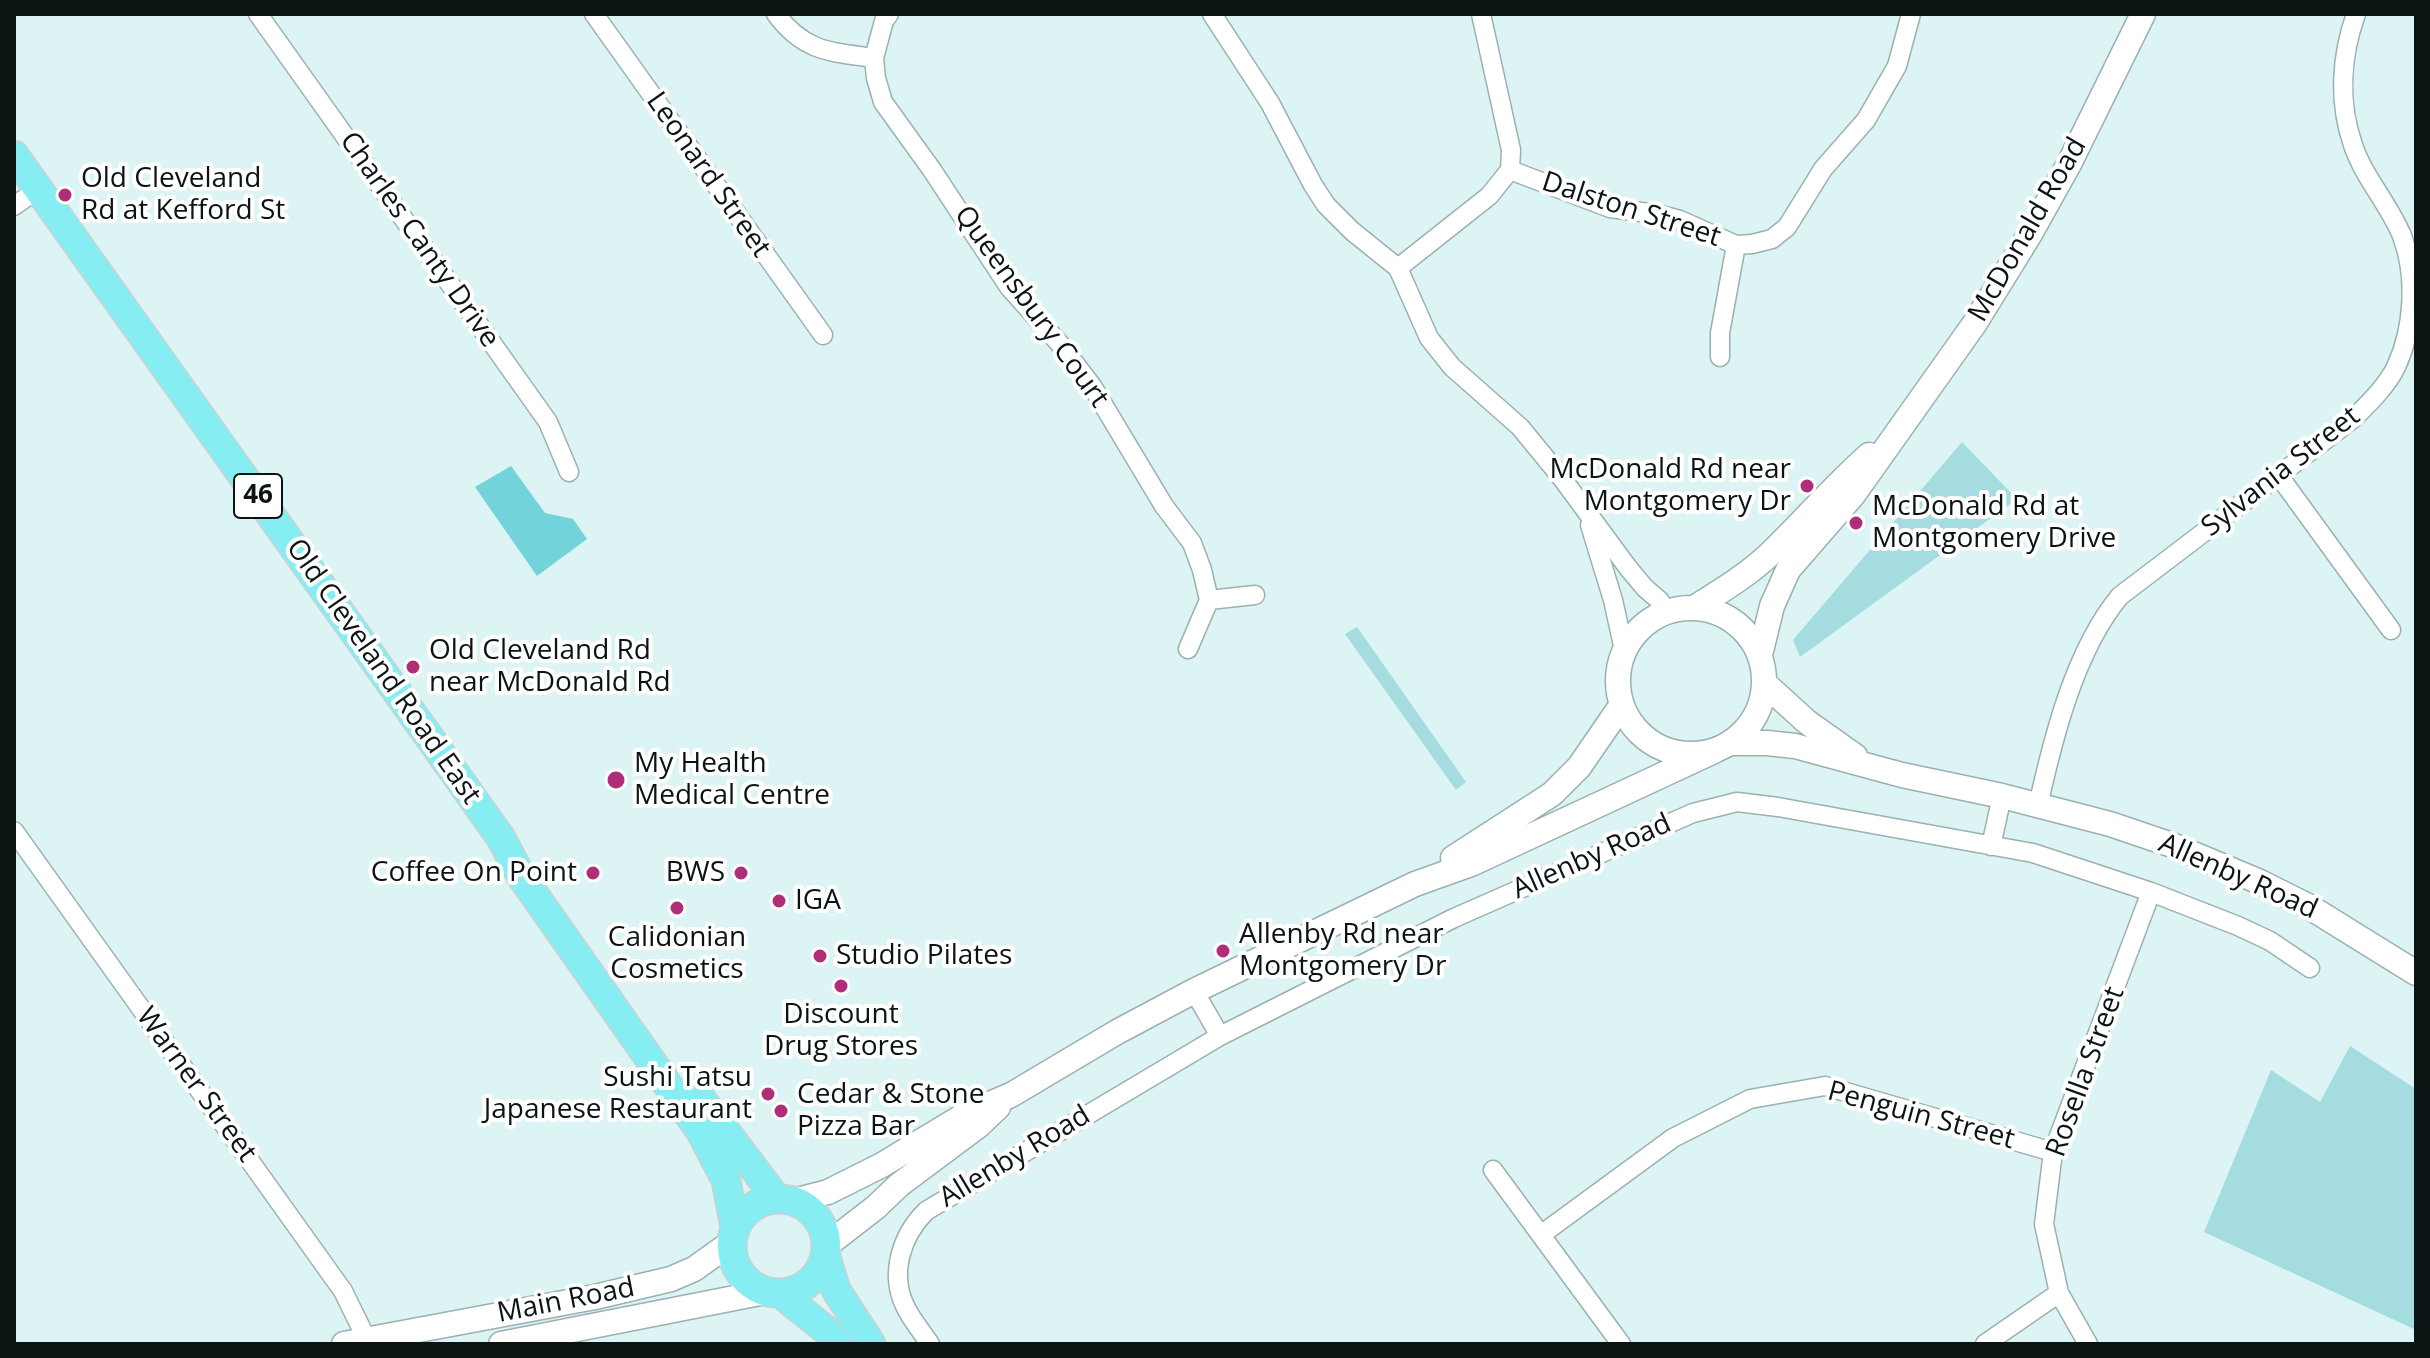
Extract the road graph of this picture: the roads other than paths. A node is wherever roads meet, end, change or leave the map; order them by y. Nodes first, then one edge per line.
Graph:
1 (258, 14) edge
2 (594, 14) edge
3 (776, 14) edge
4 (889, 14) edge
5 (1212, 14) edge
6 (1481, 14) edge
7 (1911, 14) edge
8 (2143, 14) edge
9 (2356, 14) edge
10 (874, 58) junction
11 (14, 155) edge
12 (1510, 170) junction
13 (38, 189) junction
14 (14, 206) edge
15 (1736, 245) junction
16 (1398, 268) junction
17 (823, 335) dead end
18 (1720, 357) dead end
19 (1893, 435) junction
20 (569, 472) dead end
21 (2279, 476) junction
22 (1584, 509) junction
23 (1255, 595) dead end
24 (1209, 600) junction
25 (1694, 608) junction
26 (1665, 612) junction
27 (2391, 630) dead end
28 (1188, 649) dead end
29 (1624, 650) junction
30 (1760, 655) junction
31 (1764, 683) junction
32 (1621, 706) junction
33 (1723, 747) junction
34 (1871, 766) junction
35 (2002, 796) junction
36 (2038, 806) junction
37 (14, 831) edge
38 (501, 838) junction
39 (1991, 846) junction
40 (1415, 884) junction
41 (2151, 892) junction
42 (2310, 968) dead end
43 (2416, 973) edge
44 (1194, 991) junction
45 (1220, 1036) junction
46 (1011, 1095) junction
47 (2053, 1152) junction
48 (1493, 1170) dead end
49 (785, 1200) junction
50 (1542, 1234) junction
51 (733, 1235) junction
52 (826, 1251) junction
53 (773, 1293) junction
54 (2059, 1293) junction
55 (360, 1342) edge
56 (501, 1344) edge
57 (837, 1344) edge
58 (871, 1344) edge
59 (930, 1344) edge
60 (1621, 1344) edge
61 (1985, 1344) edge
62 (2088, 1344) edge

1 - 20 street, Charles Canty Drive
2 - 17 street, Leonard Street
3 - 10 street
4 - 10 street, Queensbury Court
5 - 16 street
6 - 12 street
7 - 15 street, Dalston Street
8 - 19 main road, McDonald Road
9 - 21 street, Sylvania Street
10 - 24 street, Queensbury Court
11 - 13 main road, Old Cleveland Road East / 46
12 - 15 street, Dalston Street
12 - 16 street
13 - 14 street
13 - 38 main road, Old Cleveland Road East / 46
15 - 18 street
16 - 22 street
19 - 25 main road, McDonald Road
19 - 30 main road, McDonald Road
21 - 27 street
21 - 36 street, Sylvania Street
22 - 26 street
22 - 29 street
23 - 24 street
24 - 28 street
25 - 26 main road
25 - 30 main road
26 - 29 main road
29 - 32 main road
30 - 31 main road
31 - 33 main road
31 - 34 main road, Allenby Road
32 - 33 main road
32 - 40 main road, Allenby Road
33 - 34 main road, Allenby Road
33 - 40 main road, Allenby Road
34 - 35 main road, Allenby Road
35 - 36 main road, Allenby Road
35 - 39 street
36 - 43 main road, Allenby Road
37 - 55 street, Warner Street
38 - 49 main road, Old Cleveland Road East / 46
38 - 51 main road, Old Cleveland Road East / 46
39 - 41 street, Allenby Road
39 - 45 street, Allenby Road
40 - 44 main road, Allenby Road
41 - 42 street, Allenby Road
41 - 47 street, Rosella Street
44 - 45 street
44 - 46 main road, Allenby Road
45 - 59 street, Allenby Road
46 - 49 main road, Allenby Road
46 - 52 main road, Allenby Road
47 - 50 street, Penguin Street
47 - 54 street, Rosella Street
48 - 50 street
49 - 51 main road
49 - 52 main road, 46
50 - 60 street
51 - 53 main road, 46
51 - 55 main road, Main Road
52 - 53 main road
52 - 58 main road
53 - 56 main road, Main Road
53 - 57 main road
54 - 61 street
54 - 62 street, Rosella Street

